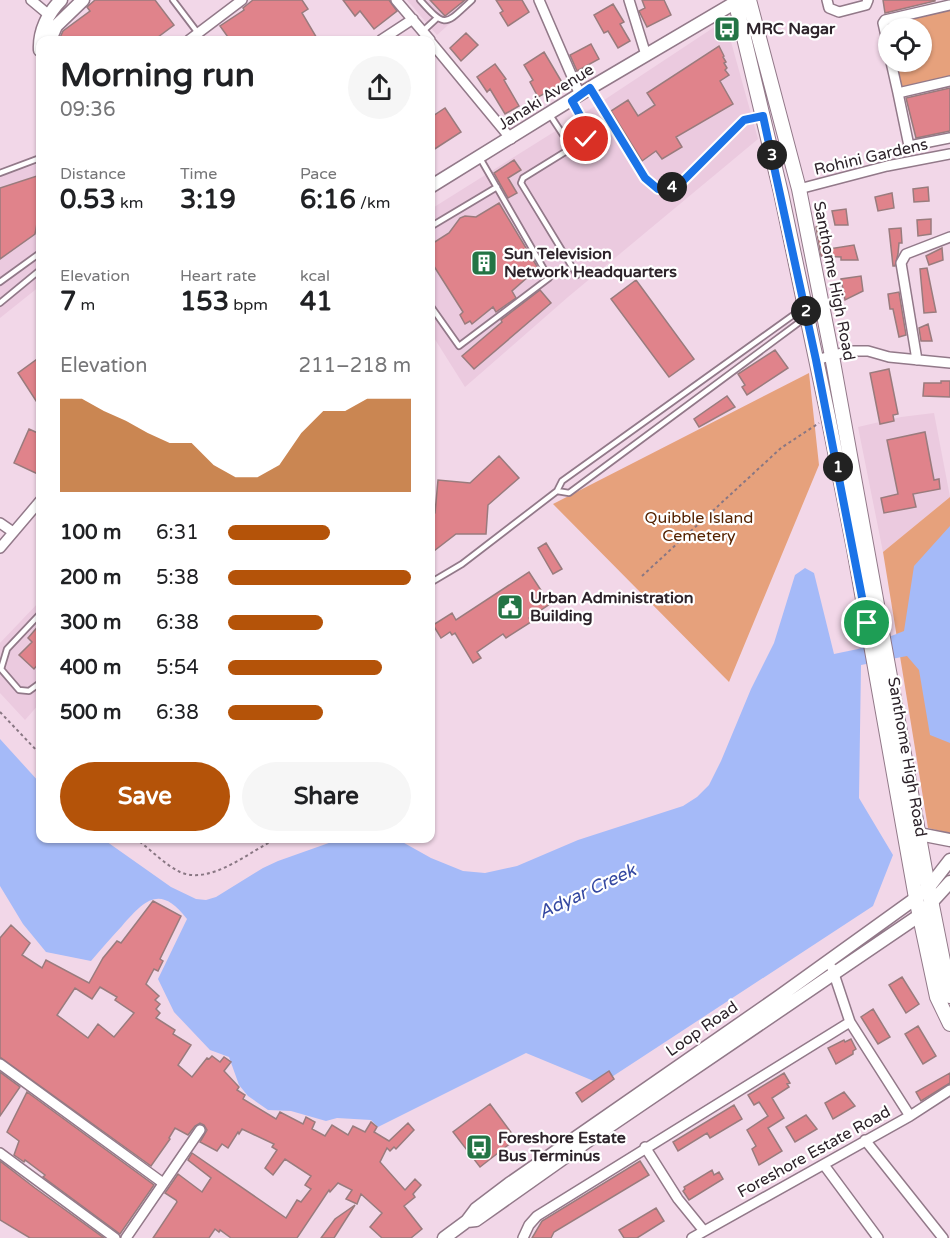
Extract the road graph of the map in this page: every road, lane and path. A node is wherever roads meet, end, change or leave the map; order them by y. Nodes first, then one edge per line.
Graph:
1 (30, 0) edge
2 (61, 0) edge
3 (82, 0) edge
4 (173, 0) edge
5 (242, 0) edge
6 (396, 0) edge
7 (420, 0) edge
8 (472, 0) edge
9 (539, 0) edge
10 (628, 0) edge
11 (827, 0) edge
12 (868, 0) edge
13 (741, 1) edge
14 (950, 5) edge
15 (49, 15) junction
16 (436, 18) junction
17 (894, 18) edge
18 (413, 19) junction
19 (423, 31) junction
20 (198, 33) junction
21 (40, 36) edge
22 (52, 36) edge
23 (194, 36) edge
24 (387, 36) edge
25 (426, 36) edge
26 (435, 47) edge
27 (646, 55) junction
28 (893, 72) edge
29 (950, 81) edge
30 (898, 93) junction
31 (581, 95) junction
32 (550, 115) junction
33 (763, 116) junction
34 (950, 138) edge
35 (511, 139) junction
36 (572, 147) junction
37 (950, 154) edge
38 (480, 158) junction
39 (36, 160) edge
40 (0, 172) edge
41 (435, 185) edge
42 (497, 187) junction
43 (799, 189) junction
44 (435, 224) edge
45 (950, 237) edge
46 (36, 256) edge
47 (36, 273) edge
48 (576, 275) dead end
49 (0, 282) edge
50 (0, 303) edge
51 (806, 311) junction
52 (435, 312) edge
53 (832, 356) junction
54 (816, 360) junction
55 (917, 360) junction
56 (950, 363) edge
57 (828, 416) junction
58 (556, 491) junction
59 (36, 506) edge
60 (0, 523) edge
61 (13, 532) junction
62 (0, 548) edge
63 (642, 576) dead end
64 (435, 580) edge
65 (36, 618) edge
66 (36, 686) edge
67 (0, 712) edge
68 (36, 750) edge
69 (919, 834) junction
70 (950, 840) edge
71 (142, 843) edge
72 (269, 843) edge
73 (950, 860) edge
74 (950, 882) edge
75 (929, 887) junction
76 (916, 898) junction
77 (933, 903) junction
78 (920, 915) junction
79 (828, 961) junction
80 (834, 973) junction
81 (950, 996) edge
82 (850, 1022) junction
83 (950, 1024) edge
84 (0, 1064) edge
85 (950, 1090) edge
86 (910, 1116) junction
87 (200, 1130) dead end
88 (865, 1140) junction
89 (645, 1147) junction
90 (0, 1153) edge
91 (824, 1165) junction
92 (163, 1184) junction
93 (464, 1223) junction
94 (704, 1231) junction
95 (115, 1238) edge
96 (126, 1238) edge
97 (444, 1238) edge
98 (523, 1238) edge
99 (692, 1238) edge
100 (878, 1238) edge
101 (943, 1238) edge

1 - 15 street
2 - 15 street
3 - 22 street
4 - 20 lane
5 - 20 street
6 - 18 street
7 - 16 lane
8 - 16 lane
9 - 31 street
10 - 27 street
11 - 12 street
13 - 27 street, Janaki Avenue
13 - 33 main road, Santhome High Road
13 - 43 main road, Santhome High Road
14 - 17 street
15 - 21 street
16 - 19 lane
18 - 19 street
18 - 24 street
19 - 25 street
20 - 23 street
26 - 35 street
27 - 31 street, Janaki Avenue
28 - 30 street
29 - 30 street
30 - 34 street
31 - 32 street, Janaki Avenue
31 - 33 lane
31 - 36 lane
32 - 35 street, Janaki Avenue
32 - 36 lane
33 - 51 main road, Santhome High Road
35 - 38 street, Janaki Avenue
36 - 48 lane
37 - 43 street, Rohini Gardens
38 - 41 street, Janaki Avenue
38 - 42 lane
39 - 40 lane
42 - 44 lane
42 - 52 lane
43 - 53 main road, Santhome High Road
45 - 55 street
46 - 49 lane
47 - 50 lane
51 - 54 main road, Santhome High Road
51 - 58 lane
51 - 58 lane
53 - 54 street
53 - 55 street
53 - 69 main road, Santhome High Road
54 - 57 main road, Santhome High Road
55 - 56 street
57 - 63 path
57 - 76 main road, Santhome High Road
58 - 64 lane
59 - 61 street
60 - 61 street
61 - 62 street
65 - 66 lane
67 - 68 path
69 - 70 street
69 - 75 main road, Santhome High Road
71 - 72 path
73 - 75 street, Loop Road
74 - 77 street, Loop Road
75 - 76 street, Loop Road
75 - 77 main road, Santhome High Road
76 - 78 main road, Santhome High Road
76 - 79 street, Loop Road
77 - 78 street, Loop Road
77 - 81 main road, Santhome High Road
78 - 80 street, Loop Road
78 - 83 main road, Santhome High Road
79 - 80 street
79 - 93 street, Loop Road
80 - 82 street
80 - 93 street, Loop Road
82 - 86 street
82 - 89 street
84 - 92 street
85 - 86 street, Foreshore Estate Road
86 - 88 street, Foreshore Estate Road
87 - 92 street
88 - 91 street, Foreshore Estate Road
88 - 101 street
89 - 94 street
89 - 98 street
90 - 95 street
91 - 94 street, Foreshore Estate Road
91 - 100 street
92 - 96 street
93 - 97 street
94 - 99 street, Foreshore Estate Road

